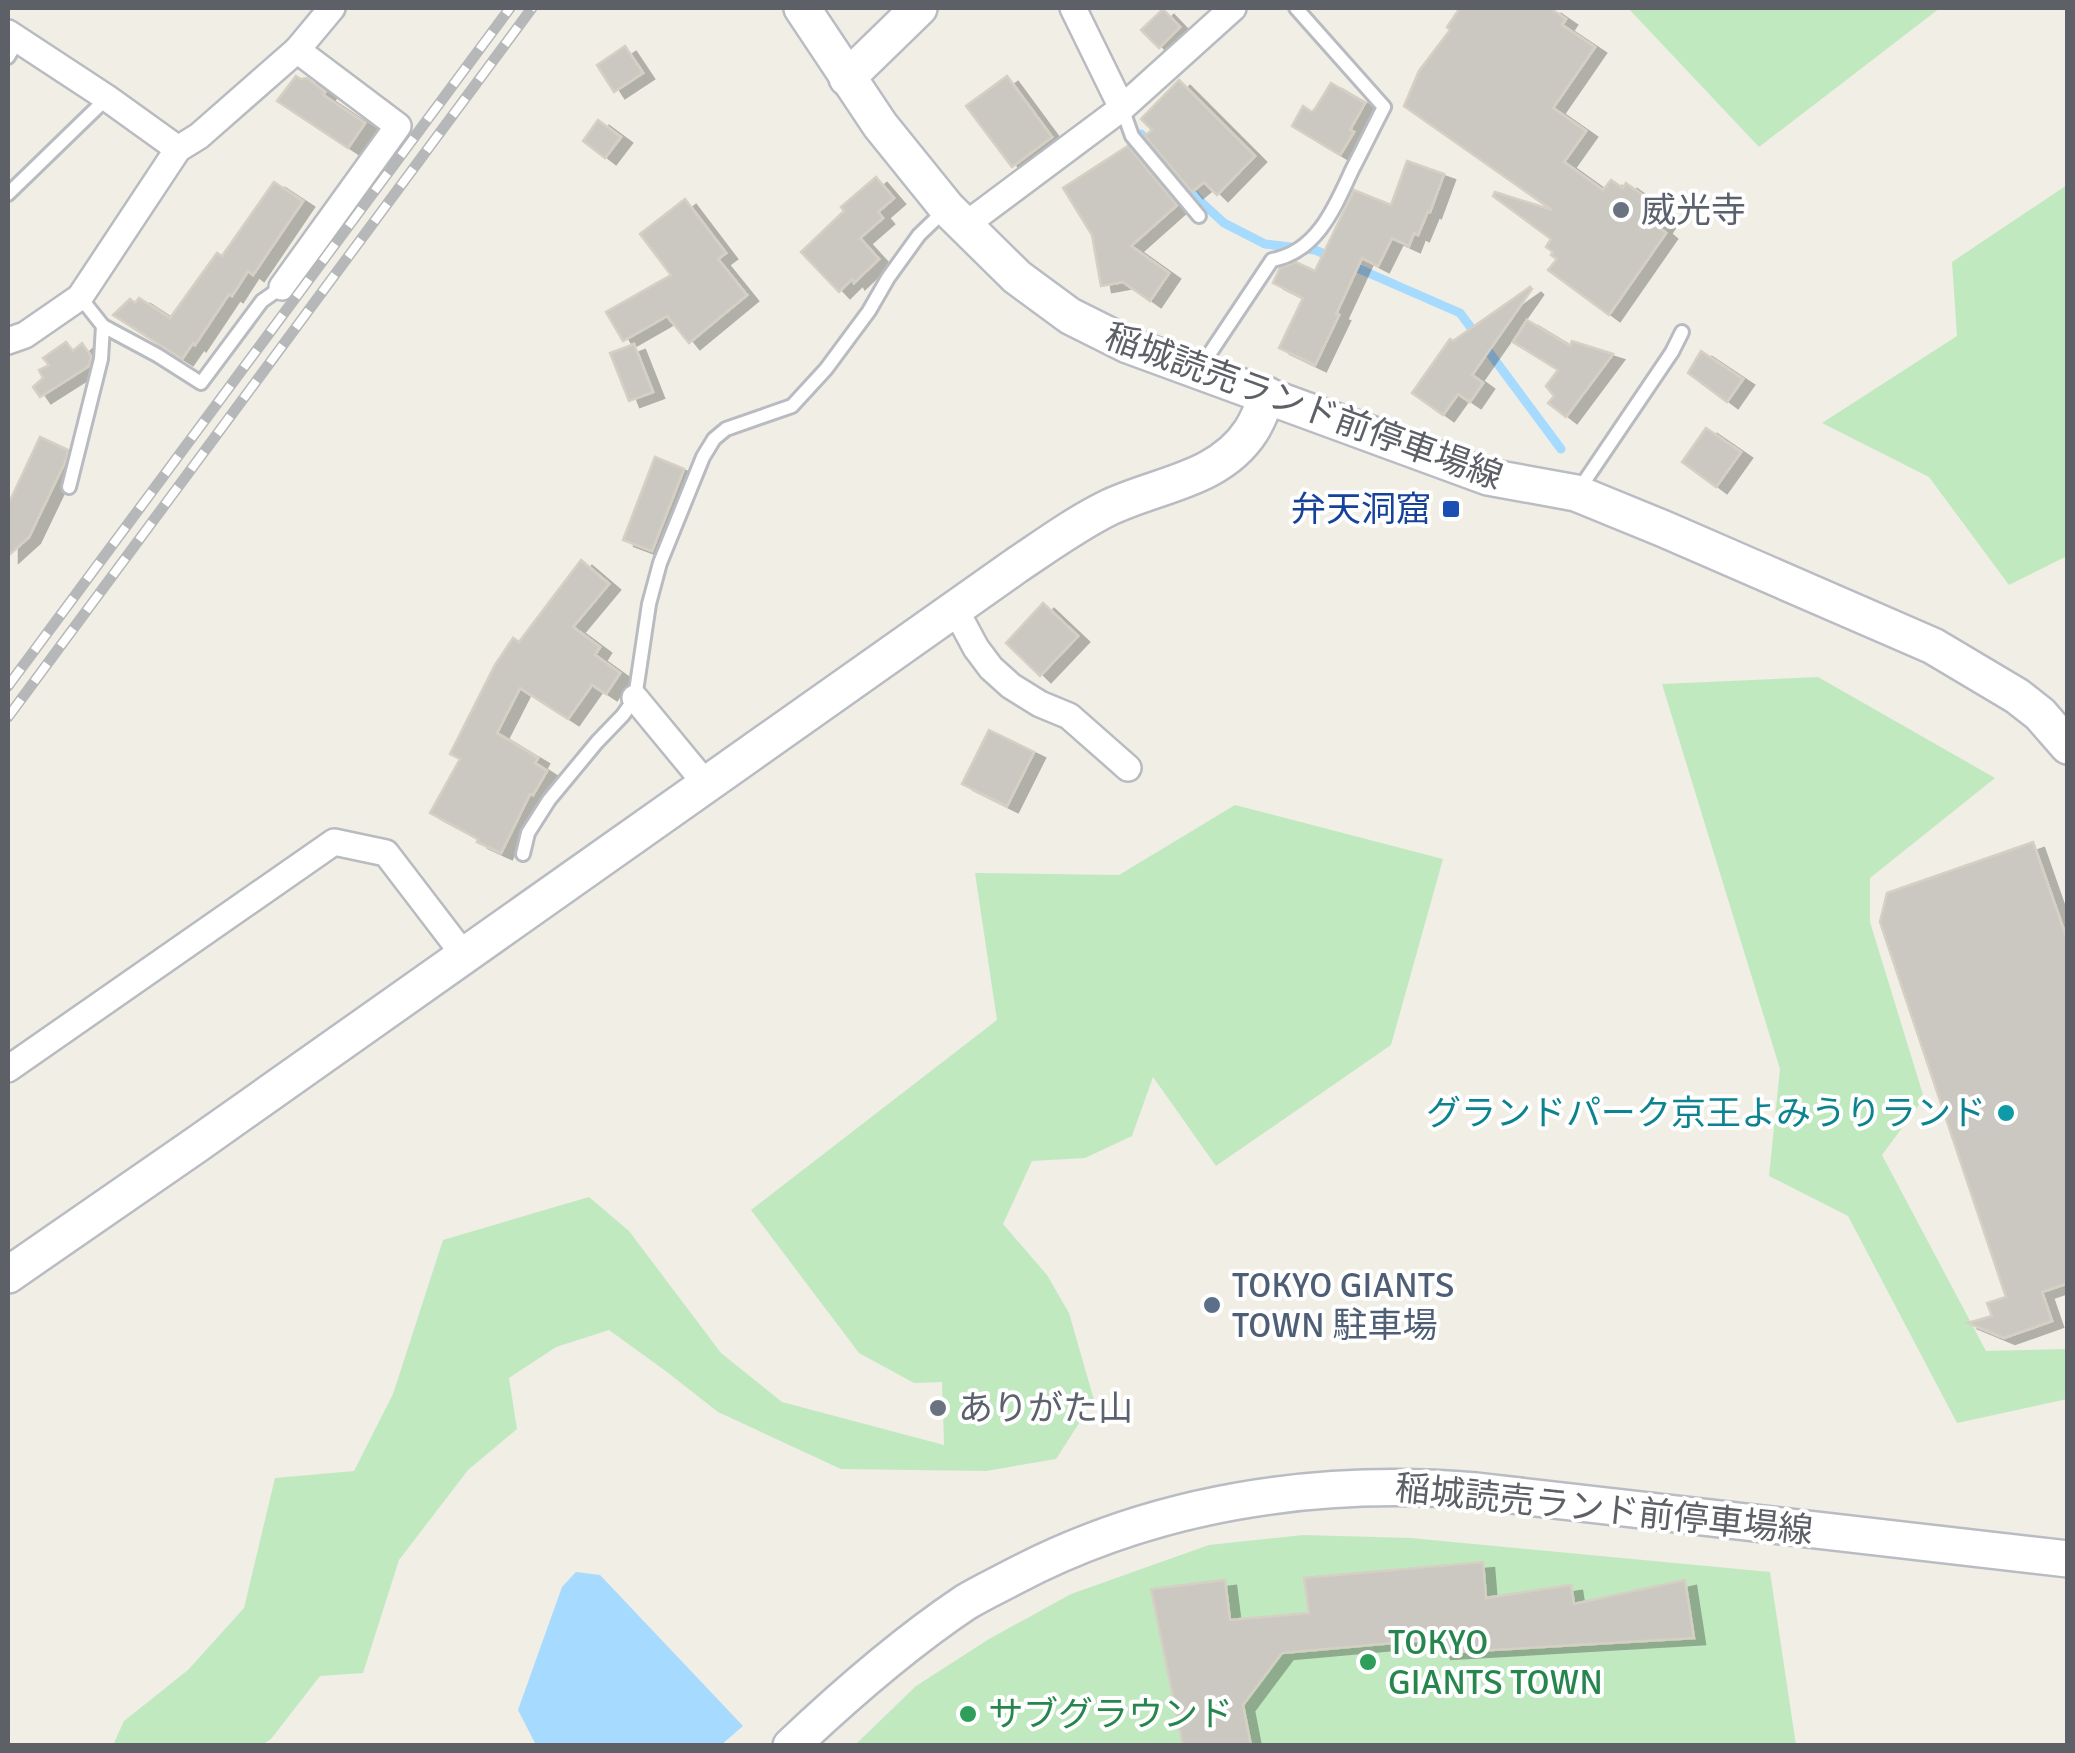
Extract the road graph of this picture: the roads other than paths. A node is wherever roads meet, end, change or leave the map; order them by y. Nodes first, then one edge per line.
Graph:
1 (332, 8) edge
2 (802, 8) edge
3 (920, 8) edge
4 (1073, 8) edge
5 (1233, 8) edge
6 (1296, 8) edge
7 (11, 44) edge
8 (297, 50) junction
9 (847, 78) junction
10 (107, 98) junction
11 (1122, 108) junction
12 (178, 149) junction
13 (8, 194) edge
14 (1199, 216) dead end
15 (956, 217) junction
16 (282, 287) joint
17 (80, 296) junction
18 (104, 326) junction
19 (1682, 332) dead end
20 (8, 341) edge
21 (1198, 370) junction
22 (1268, 395) junction
23 (69, 487) dead end
24 (1576, 493) junction
25 (955, 609) junction
26 (636, 698) junction
27 (2068, 746) edge
28 (1128, 768) dead end
29 (706, 784) junction
30 (523, 854) dead end
31 (464, 955) junction
32 (8, 1069) edge
33 (8, 1275) edge
34 (2068, 1559) edge
35 (790, 1746) edge

1 - 8 street
2 - 9 main road, 稲城読売ランド前停車場線
3 - 9 main road
4 - 11 street
5 - 11 street
6 - 21 lane
7 - 10 street
8 - 12 street
8 - 16 street
9 - 15 main road, 稲城読売ランド前停車場線
10 - 12 street
10 - 13 lane
11 - 14 lane
11 - 15 street
12 - 17 street
15 - 21 main road, 稲城読売ランド前停車場線
15 - 26 lane
16 - 18 lane
17 - 18 lane
17 - 20 street
18 - 23 lane
19 - 24 lane
21 - 22 main road, 稲城読売ランド前停車場線
22 - 24 main road, 稲城読売ランド前停車場線
22 - 25 main road
24 - 27 main road, 稲城読売ランド前停車場線
25 - 28 street
25 - 29 main road
26 - 29 street
26 - 30 lane
29 - 31 main road
31 - 32 street
31 - 33 main road
34 - 35 main road, 稲城読売ランド前停車場線

